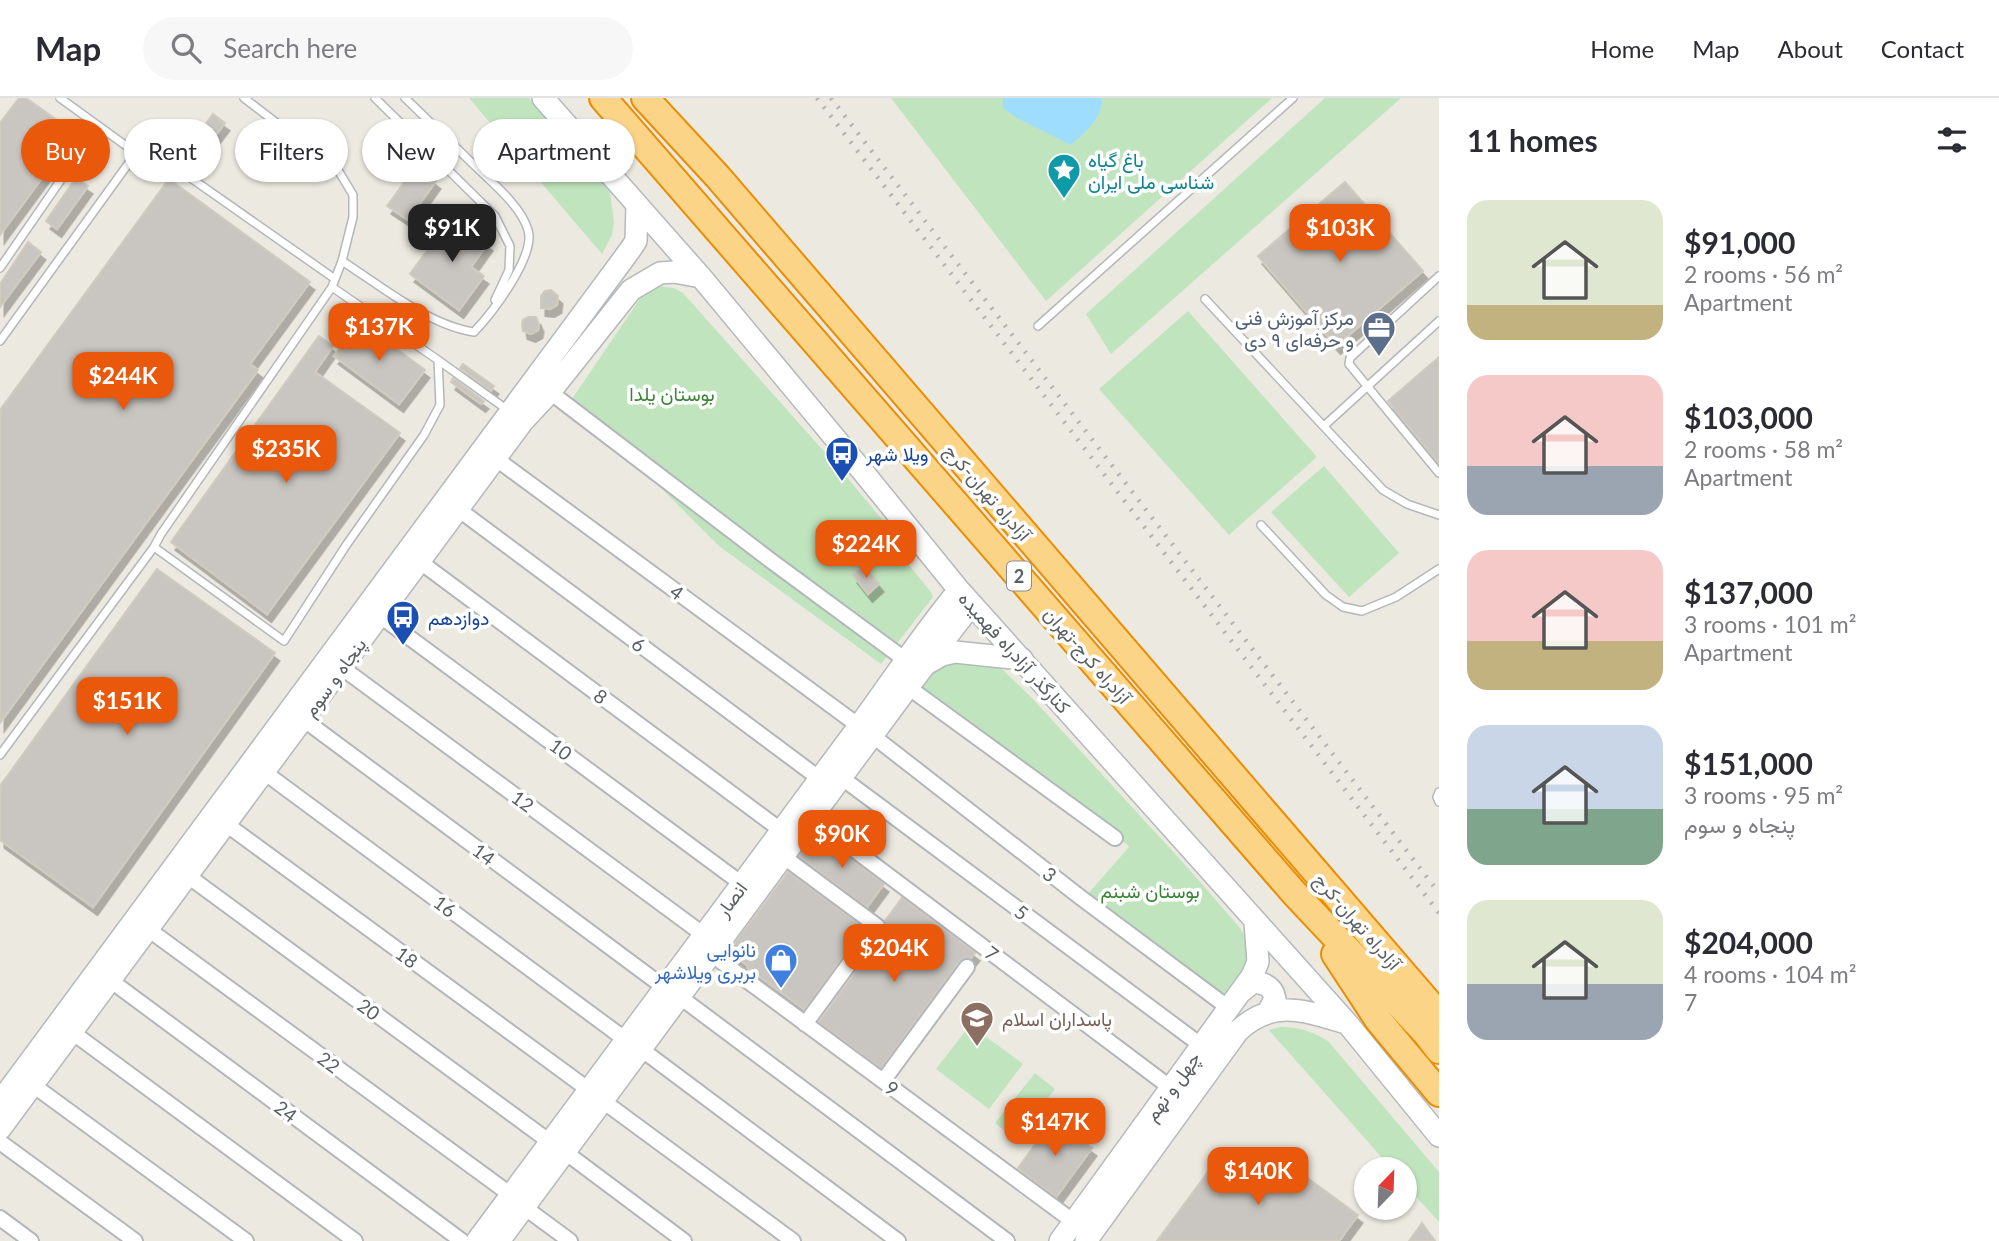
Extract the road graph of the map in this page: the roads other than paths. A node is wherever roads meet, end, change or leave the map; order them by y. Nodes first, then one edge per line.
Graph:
1 (60, 98) edge
2 (244, 98) edge
3 (375, 98) edge
4 (405, 98) edge
5 (543, 98) edge
6 (603, 98) edge
7 (645, 98) edge
8 (1293, 98) edge
9 (88, 119) edge
10 (124, 170) edge
11 (59, 182) edge
12 (196, 182) edge
13 (637, 205) junction
14 (636, 241) junction
15 (342, 261) junction
16 (0, 268) edge
17 (660, 273) junction
18 (1439, 276) edge
19 (701, 277) junction
20 (334, 283) junction
21 (1205, 299) dead end
22 (489, 314) junction
23 (1439, 321) edge
24 (1038, 326) dead end
25 (0, 341) edge
26 (438, 360) junction
27 (1368, 386) junction
28 (550, 392) junction
29 (516, 416) junction
30 (1324, 426) junction
31 (495, 458) junction
32 (1439, 473) edge
33 (458, 509) junction
34 (1439, 515) edge
35 (1261, 525) dead end
36 (155, 547) junction
37 (419, 561) junction
38 (1439, 569) edge
39 (965, 597) junction
40 (379, 615) junction
41 (1022, 659) junction
42 (915, 664) junction
43 (341, 667) junction
44 (908, 687) junction
45 (303, 719) junction
46 (866, 731) junction
47 (0, 755) edge
48 (264, 772) junction
49 (842, 778) junction
50 (820, 779) junction
51 (1439, 792) edge
52 (1439, 802) edge
53 (813, 818) junction
54 (226, 824) junction
55 (782, 831) junction
56 (1115, 838) dead end
57 (784, 856) junction
58 (188, 876) junction
59 (742, 884) junction
60 (1295, 894) junction
61 (1255, 922) junction
62 (148, 929) junction
63 (708, 945) junction
64 (967, 967) dead end
65 (110, 980) junction
66 (1242, 990) junction
67 (672, 993) junction
68 (1230, 1009) junction
69 (1268, 1012) junction
70 (1439, 1015) edge
71 (1347, 1023) junction
72 (805, 1024) junction
73 (72, 1032) junction
74 (634, 1045) junction
75 (1202, 1046) junction
76 (1439, 1050) edge
77 (883, 1081) junction
78 (33, 1085) junction
79 (1171, 1088) junction
80 (1439, 1093) edge
81 (596, 1095) junction
82 (0, 1102) edge
83 (0, 1129) edge
84 (1439, 1136) edge
85 (0, 1142) edge
86 (558, 1147) junction
87 (517, 1201) junction
88 (0, 1218) edge
89 (1073, 1222) junction
90 (32, 1241) edge
91 (135, 1241) edge
92 (246, 1241) edge
93 (355, 1241) edge
94 (462, 1241) edge
95 (477, 1241) edge
96 (499, 1241) edge
97 (570, 1241) edge
98 (684, 1241) edge
99 (793, 1241) edge
100 (898, 1241) edge
101 (1007, 1241) edge
102 (1060, 1241) edge
103 (1086, 1241) edge

1 - 9 lane
2 - 15 lane
3 - 22 lane
4 - 22 lane
5 - 13 street, کنارگذر آزادراه فهمیده
6 - 60 highway, آزادراه کرج-تهران / 2
7 - 70 highway, آزادراه تهران-کرج / 2
8 - 24 lane
10 - 25 lane
11 - 16 lane
12 - 20 lane
13 - 14 street
13 - 19 street, کنارگذر آزادراه فهمیده
14 - 17 street
14 - 29 street, پنجاه و سوم
15 - 20 lane
15 - 22 lane
17 - 19 street
17 - 28 street, پنجاه و سوم
18 - 27 lane
19 - 39 street, کنارگذر آزادراه فهمیده
20 - 26 lane
20 - 36 lane
21 - 30 lane
23 - 27 lane
26 - 29 lane
26 - 36 lane
27 - 30 lane
27 - 32 lane
28 - 29 street, پنجاه و سوم
28 - 42 street
29 - 31 street, پنجاه و سوم
29 - 82 street, پنجاه و سوم
30 - 34 lane
31 - 33 street, پنجاه و سوم
31 - 46 street, 4
33 - 37 street, پنجاه و سوم
33 - 50 street, 6
35 - 38 lane
36 - 47 lane
37 - 40 street, پنجاه و سوم
37 - 55 street, 8
39 - 41 street, کنارگذر آزادراه فهمیده
39 - 42 street, انصار
40 - 43 street, پنجاه و سوم
40 - 59 street, 10
41 - 42 street
41 - 61 street, کنارگذر آزادراه فهمیده
42 - 44 street, انصار
42 - 46 street, انصار
43 - 45 street, پنجاه و سوم
43 - 63 street, 12
44 - 46 street, انصار
44 - 56 street
45 - 48 street, پنجاه و سوم
45 - 67 street, 14
46 - 49 street, انصار
46 - 50 street, انصار
46 - 68 street, 3
48 - 54 street, پنجاه و سوم
48 - 74 street, 16
49 - 53 street, انصار
49 - 75 street, 5
50 - 55 street, انصار
51 - 52 lane
53 - 57 street, انصار
53 - 79 street, 7
54 - 58 street, پنجاه و سوم
54 - 81 street, 18
55 - 59 street, انصار
57 - 63 street, انصار
57 - 72 street
58 - 62 street, پنجاه و سوم
58 - 86 street, 20
59 - 63 street, انصار
60 - 76 highway, آزادراه کرج-تهران / 2
60 - 80 highway
61 - 66 street, چهل و نهم
61 - 71 street, کنارگذر آزادراه فهمیده
62 - 65 street, پنجاه و سوم
62 - 87 street, 22
63 - 67 street, انصار
63 - 72 street, 9
64 - 77 street
65 - 73 street, پنجاه و سوم
65 - 94 street, 24
66 - 68 street, چهل و نهم
66 - 69 street
67 - 74 street, انصار
67 - 101 street, 14
68 - 75 street, چهل و نهم
69 - 71 street, چهل و نهم
69 - 103 street, چهل و نهم
71 - 84 street, کنارگذر آزادراه فهمیده
72 - 77 street, 9
73 - 78 street, پنجاه و سوم
73 - 93 street
74 - 81 street, انصار
74 - 100 street, 16
75 - 79 street, چهل و نهم
77 - 89 street, 9
78 - 83 street, پنجاه و سوم
78 - 92 street
79 - 89 street, چهل و نهم
81 - 86 street, انصار
81 - 99 street, 18
85 - 91 street
86 - 87 street, انصار
86 - 98 street, 20
87 - 95 street, انصار
87 - 96 street, انصار
87 - 97 street, 22
88 - 90 street
89 - 102 street, چهل و نهم

